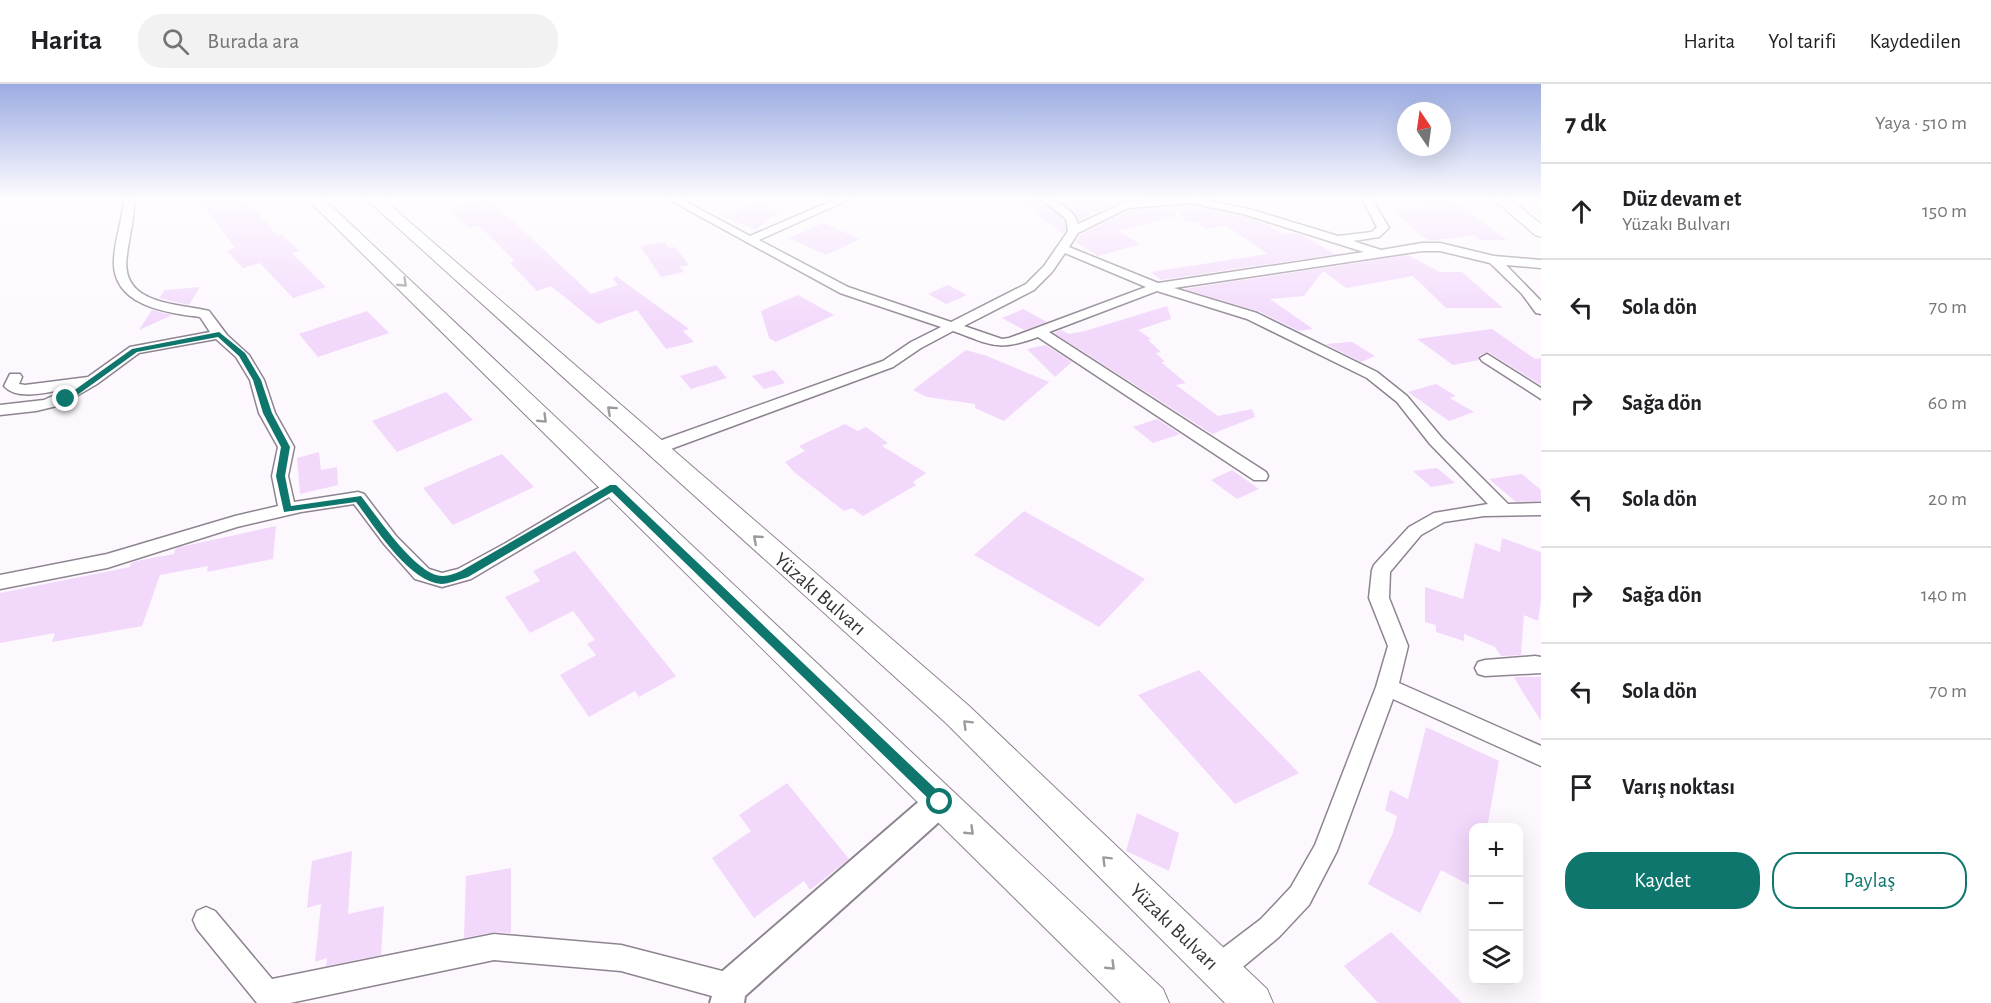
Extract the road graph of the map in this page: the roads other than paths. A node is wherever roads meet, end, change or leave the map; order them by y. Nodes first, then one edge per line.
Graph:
1 (124, 242) edge
2 (359, 242) edge
3 (422, 242) edge
4 (754, 242) edge
5 (1066, 242) edge
6 (1347, 242) edge
7 (1062, 248) junction
8 (1383, 254) junction
9 (1494, 260) junction
10 (1541, 264) edge
11 (1157, 287) junction
12 (1541, 310) edge
13 (955, 326) junction
14 (1038, 331) junction
15 (219, 334) junction
16 (1487, 358) dead end
17 (15, 377) dead end
18 (92, 381) junction
19 (1541, 395) edge
20 (0, 410) edge
21 (654, 449) junction
22 (1260, 476) dead end
23 (613, 487) junction
24 (1541, 509) edge
25 (287, 510) junction
26 (1504, 510) junction
27 (0, 582) edge
28 (1541, 665) edge
29 (1485, 668) dead end
30 (1387, 687) junction
31 (1541, 756) edge
32 (940, 802) junction
33 (206, 920) dead end
34 (1217, 970) junction
35 (729, 995) edge
36 (1149, 1003) edge
37 (1253, 1003) edge

1 - 15 street
2 -> 23 main road
21 -> 3 main road, Yüzakı Bulvarı
4 - 13 street
5 - 7 street
6 - 8 street
7 - 11 street
7 - 13 street
8 - 9 street
8 - 11 street
9 - 10 street
9 - 12 street
11 - 14 street
11 - 26 street
13 - 14 street
13 - 21 street
14 - 22 street
15 - 18 street
15 - 25 street
16 - 19 street
17 - 18 street
18 - 20 street
34 -> 21 main road, Yüzakı Bulvarı
23 - 25 street
23 - 32 main road
24 - 26 street
25 - 27 street
26 - 30 street
28 - 29 street
30 - 31 street
30 - 34 street
32 - 35 street
32 -> 36 main road
33 - 35 street
34 - 37 main road, Yüzakı Bulvarı

